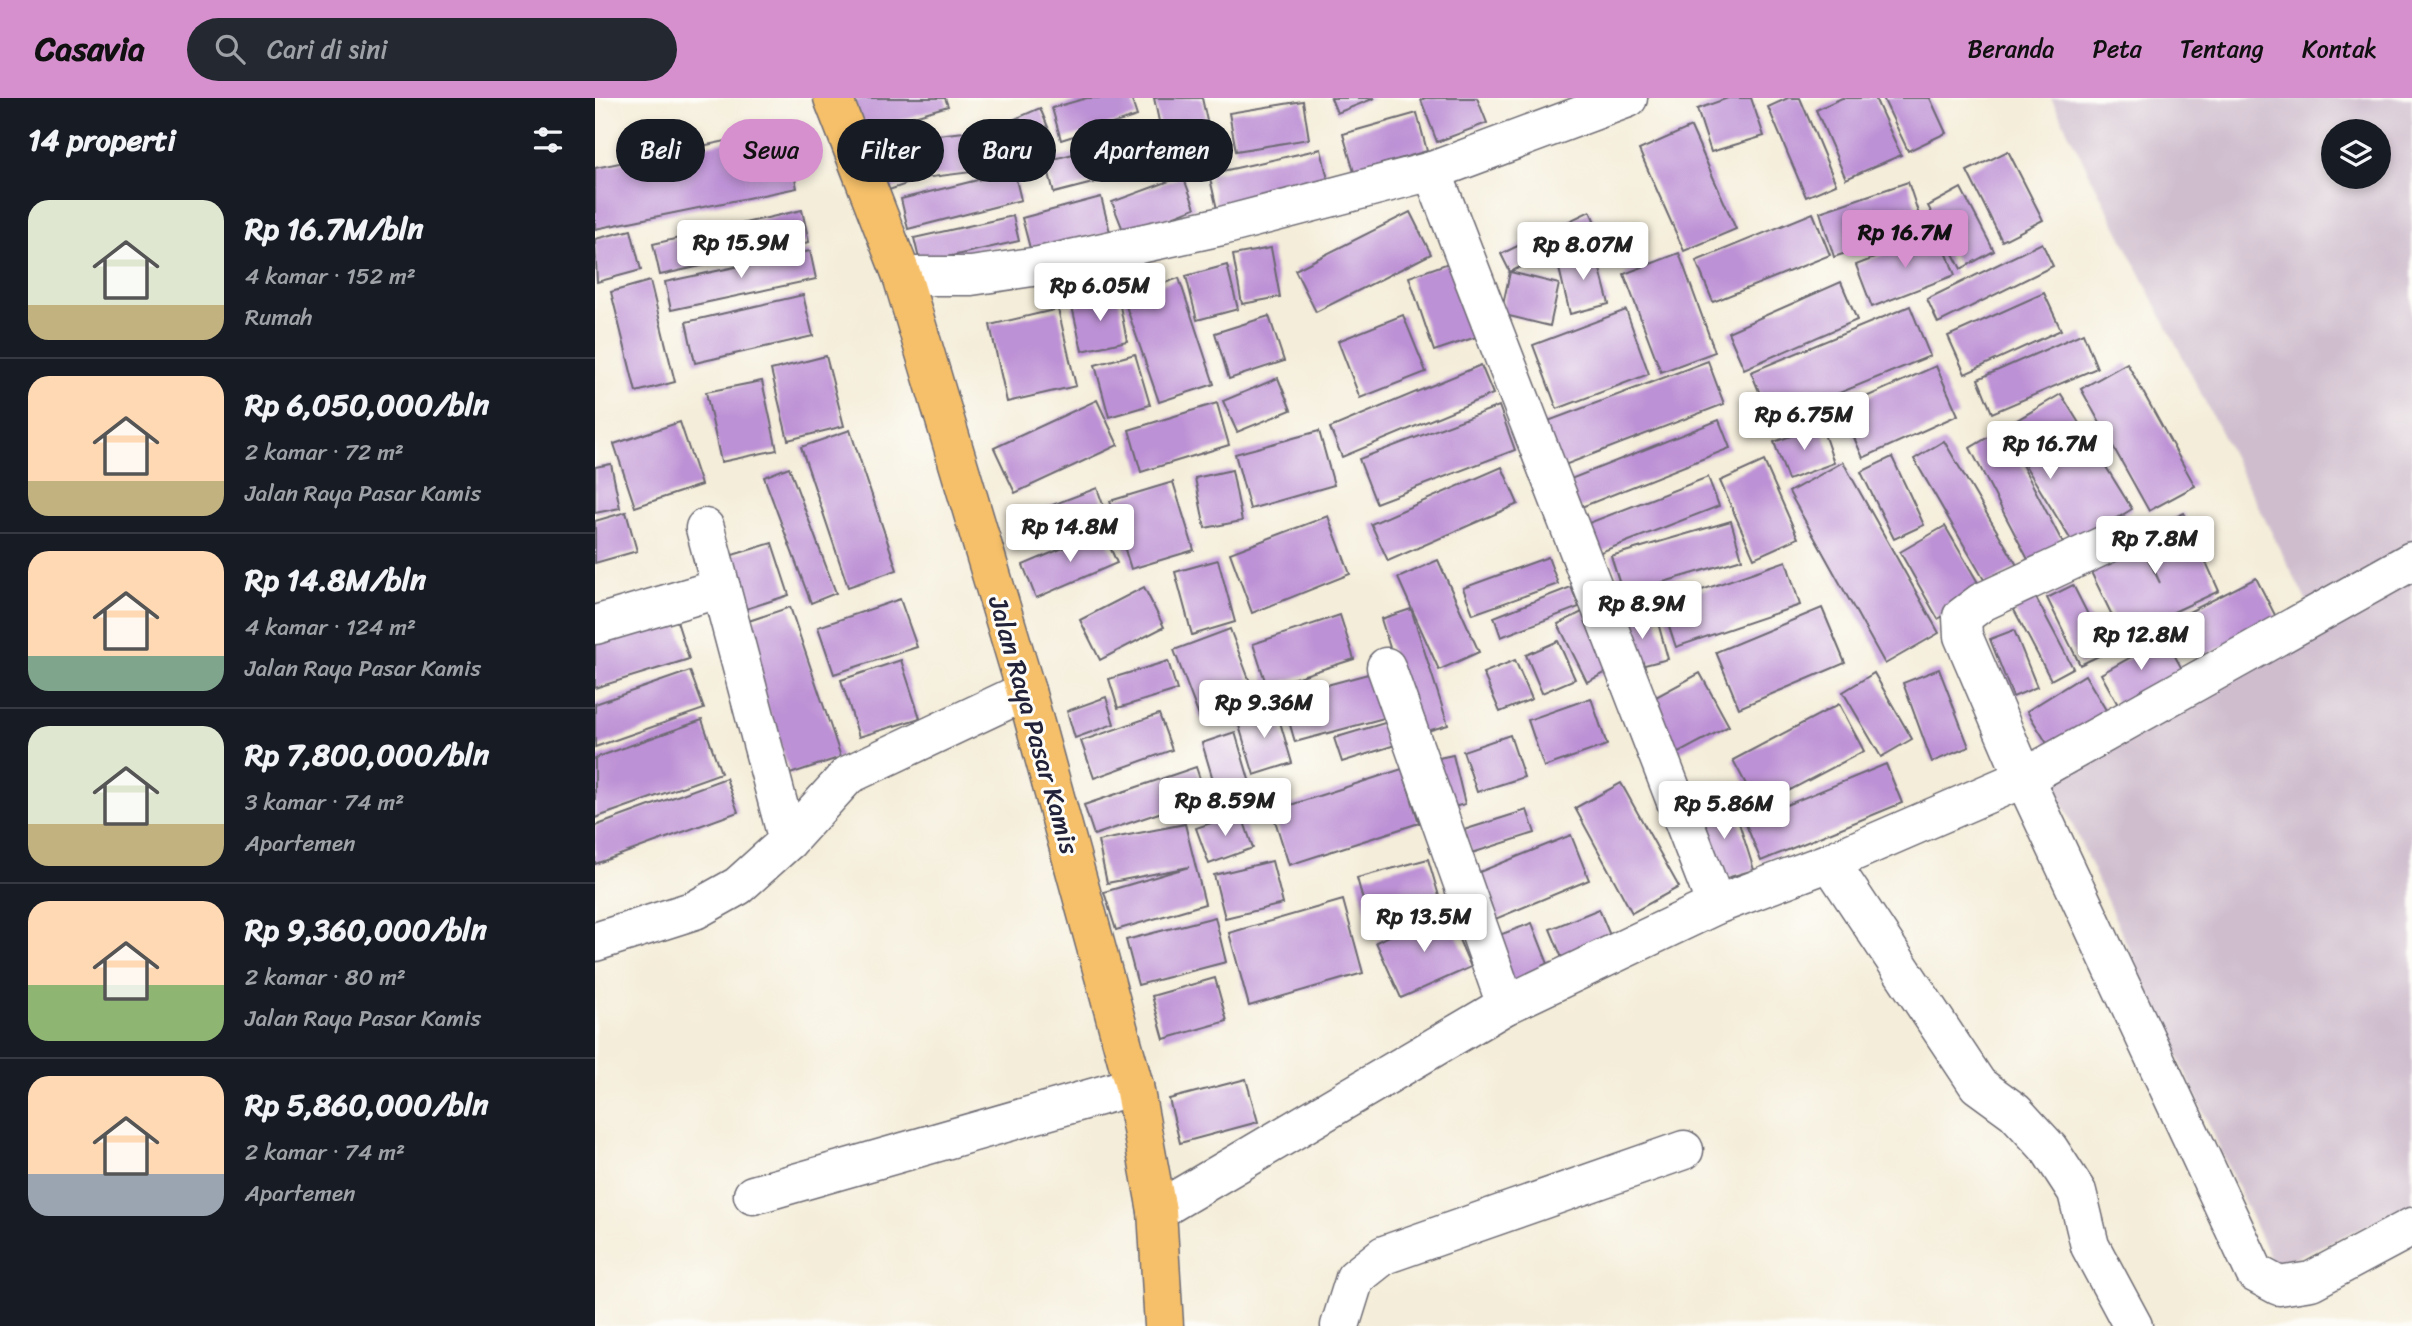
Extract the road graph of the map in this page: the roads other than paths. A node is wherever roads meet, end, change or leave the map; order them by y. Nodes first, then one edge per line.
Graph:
1 (833, 98) edge
2 (1628, 98) edge
3 (1431, 171) junction
4 (902, 276) junction
5 (705, 528) dead end
6 (2122, 537) dead end
7 (2412, 561) edge
8 (721, 589) junction
9 (595, 625) edge
10 (1385, 667) dead end
11 (1026, 691) junction
12 (2024, 778) junction
13 (788, 841) junction
14 (1830, 862) junction
15 (1716, 905) junction
16 (595, 942) edge
17 (1506, 1005) junction
18 (1134, 1086) junction
19 (1684, 1150) dead end
20 (753, 1195) dead end
21 (1157, 1211) junction
22 (2412, 1227) edge
23 (1164, 1326) edge
24 (1340, 1326) edge
25 (2133, 1326) edge

1 - 4 main road, Jalan Raya Pasar Kamis
2 - 3 street
3 - 4 street
3 - 15 street
4 - 11 main road, Jalan Raya Pasar Kamis
5 - 8 street
6 - 12 street
7 - 12 street
8 - 9 street
8 - 13 street
10 - 17 street
11 - 13 street
11 - 18 main road, Jalan Raya Pasar Kamis
12 - 14 street
12 - 22 street
13 - 16 street
14 - 15 street
14 - 25 street
15 - 17 street
17 - 21 street
18 - 20 street
18 - 21 main road, Jalan Raya Pasar Kamis
19 - 24 street
21 - 23 main road, Jalan Raya Pasar Kamis

